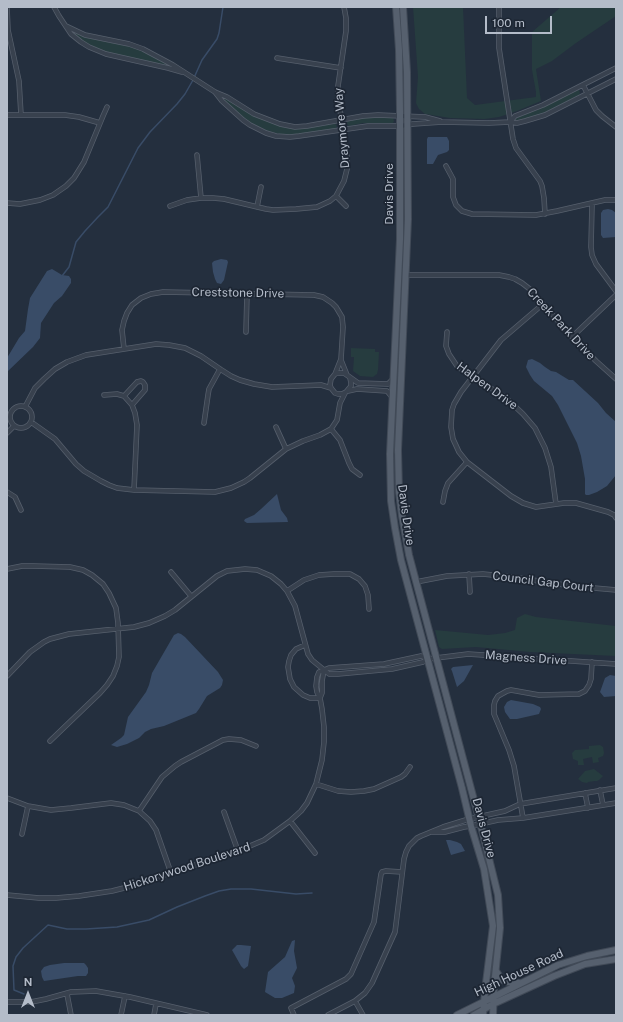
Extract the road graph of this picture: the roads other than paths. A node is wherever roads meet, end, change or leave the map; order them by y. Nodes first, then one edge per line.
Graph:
1 (7, 7) edge
2 (54, 7) edge
3 (344, 7) edge
4 (396, 7) edge
5 (403, 7) edge
6 (500, 7) edge
7 (66, 26) junction
8 (278, 58) dead end
9 (341, 68) junction
10 (616, 68) edge
11 (190, 75) junction
12 (616, 80) edge
13 (583, 85) junction
14 (215, 92) junction
15 (587, 94) junction
16 (107, 107) dead end
17 (7, 115) edge
18 (21, 115) junction
19 (400, 116) junction
20 (408, 116) junction
21 (341, 120) junction
22 (442, 122) junction
23 (510, 122) junction
24 (100, 123) junction
25 (408, 125) junction
26 (400, 126) junction
27 (616, 127) edge
28 (343, 130) junction
29 (197, 155) dead end
30 (446, 166) dead end
31 (261, 188) dead end
32 (336, 196) junction
33 (201, 198) junction
34 (616, 200) edge
35 (7, 203) edge
36 (592, 204) junction
37 (170, 206) dead end
38 (346, 206) dead end
39 (257, 207) junction
40 (545, 214) junction
41 (406, 275) junction
42 (616, 291) edge
43 (247, 294) junction
44 (616, 295) edge
45 (543, 304) junction
46 (246, 332) dead end
47 (447, 332) dead end
48 (572, 337) junction
49 (124, 349) junction
50 (341, 359) junction
51 (220, 370) junction
52 (335, 374) junction
53 (348, 376) junction
54 (472, 377) junction
55 (331, 379) junction
56 (393, 379) junction
57 (616, 379) edge
58 (321, 385) junction
59 (331, 388) junction
60 (346, 392) junction
61 (335, 393) junction
62 (104, 395) dead end
63 (124, 396) junction
64 (392, 398) junction
65 (340, 403) junction
66 (132, 405) junction
67 (25, 407) junction
68 (31, 422) junction
69 (204, 422) dead end
70 (14, 426) junction
71 (276, 426) dead end
72 (331, 429) junction
73 (7, 433) edge
74 (286, 449) junction
75 (467, 462) junction
76 (360, 475) dead end
77 (134, 490) junction
78 (7, 492) edge
79 (443, 502) dead end
80 (556, 504) junction
81 (21, 510) dead end
82 (616, 518) edge
83 (7, 569) edge
84 (171, 572) dead end
85 (470, 574) junction
86 (416, 582) junction
87 (616, 590) edge
88 (287, 591) junction
89 (470, 592) dead end
90 (191, 596) junction
91 (369, 609) dead end
92 (118, 628) junction
93 (305, 645) junction
94 (436, 658) junction
95 (428, 659) junction
96 (592, 662) junction
97 (616, 664) edge
98 (324, 670) junction
99 (7, 676) edge
100 (320, 698) junction
101 (50, 741) dead end
102 (256, 746) dead end
103 (410, 767) dead end
104 (316, 784) junction
105 (616, 788) edge
106 (600, 790) junction
107 (585, 793) junction
108 (7, 798) edge
109 (616, 803) edge
110 (520, 804) junction
111 (603, 805) junction
112 (28, 806) junction
113 (588, 808) junction
114 (139, 811) junction
115 (224, 812) dead end
116 (478, 817) junction
117 (523, 818) junction
118 (469, 819) junction
119 (290, 821) junction
120 (481, 824) junction
121 (471, 826) junction
122 (432, 832) junction
123 (22, 834) dead end
124 (238, 851) junction
125 (315, 853) dead end
126 (402, 872) junction
127 (171, 873) junction
128 (7, 895) edge
129 (616, 950) edge
130 (616, 959) edge
131 (496, 971) junction
132 (520, 983) junction
133 (67, 994) junction
134 (125, 996) junction
135 (494, 996) junction
136 (355, 1001) junction
137 (484, 1001) junction
138 (7, 1002) edge
139 (156, 1004) junction
140 (493, 1004) junction
141 (483, 1012) edge
142 (71, 1015) edge
143 (121, 1015) edge
144 (154, 1015) edge
145 (207, 1015) edge
146 (294, 1015) edge
147 (328, 1015) edge
148 (363, 1015) edge
149 (457, 1015) edge
150 (474, 1015) edge
151 (493, 1015) edge

1 - 18 street
2 - 7 street
3 - 9 street, Draymore Way
4 - 19 main road, Davis Drive
5 - 20 main road, Davis Drive
6 - 23 street
7 - 11 street
7 - 11 street
8 - 9 street
9 - 21 street, Draymore Way
10 - 13 street
11 - 14 street
12 - 15 street
13 - 15 street
13 - 23 street
14 - 21 street
14 - 28 street
15 - 23 street
15 - 27 street
16 - 24 street
17 - 18 street
18 - 24 street
19 - 20 street
19 - 21 street
19 - 26 main road, Davis Drive
20 - 22 street
20 - 25 main road, Davis Drive
21 - 28 street, Draymore Way
22 - 23 street
22 - 25 street
23 - 40 street
24 - 35 street
25 - 26 street
25 - 41 main road, Davis Drive
26 - 28 street
26 - 56 main road, Davis Drive
28 - 32 street, Draymore Way
29 - 33 street
30 - 40 street
31 - 39 street
32 - 38 street
32 - 39 street
33 - 37 street
33 - 39 street
34 - 36 street
36 - 40 street
36 - 42 street
41 - 45 street, Creek Park Drive
41 - 86 main road, Davis Drive
43 - 46 street
43 - 49 street, Creststone Drive
43 - 50 street, Creststone Drive
44 - 48 street
45 - 48 street, Creek Park Drive
45 - 54 street
47 - 54 street, Halpen Drive
48 - 57 street, Creek Park Drive
49 - 51 street
49 - 67 street
50 - 52 street, Creststone Drive
50 - 53 street, Creststone Drive
51 - 58 street
51 - 69 street
52 - 53 street
52 - 55 street
53 - 56 street
53 - 60 street
54 - 75 street
54 - 80 street, Halpen Drive
55 - 58 street
55 - 59 street
56 - 64 main road, Davis Drive
58 - 59 street
59 - 61 street
60 - 61 street
60 - 64 street
60 - 65 street
61 - 65 street
62 - 63 street
63 - 66 street
63 - 66 street
64 - 95 main road, Davis Drive
65 - 72 street
66 - 77 street
67 - 68 street
67 - 70 street
68 - 70 street
68 - 77 street
70 - 73 street
71 - 74 street
72 - 74 street
72 - 76 street
74 - 77 street
75 - 79 street
75 - 80 street
78 - 81 street
80 - 82 street
83 - 92 street
84 - 90 street
85 - 86 street, Council Gap Court
85 - 87 street, Council Gap Court
85 - 89 street
86 - 94 main road, Davis Drive
88 - 90 street
88 - 91 street
88 - 93 street
90 - 92 street
92 - 99 street
92 - 101 street
93 - 98 street
93 - 100 street
94 - 95 street, Magness Drive
94 - 96 street, Magness Drive
94 - 116 main road, Davis Drive
95 - 98 street, Magness Drive
95 - 118 main road, Davis Drive
96 - 97 street, Magness Drive
96 - 110 street
98 - 100 street, Hickorywood Boulevard
100 - 104 street, Hickorywood Boulevard
102 - 114 street
103 - 104 street
104 - 119 street, Hickorywood Boulevard
105 - 106 street
106 - 107 street
106 - 111 street
107 - 110 street
107 - 113 street
108 - 112 street
109 - 111 street
110 - 116 street
110 - 117 street
111 - 113 street
112 - 114 street
112 - 123 street
113 - 117 street
114 - 127 street
115 - 124 street
116 - 118 street
116 - 120 main road, Davis Drive
117 - 120 street
118 - 121 main road, Davis Drive
118 - 122 street
119 - 124 street, Hickorywood Boulevard
119 - 125 street
120 - 121 street
120 - 131 main road, Davis Drive
121 - 122 street
121 - 137 main road, Davis Drive
122 - 126 street
124 - 127 street, Hickorywood Boulevard
126 - 136 street
126 - 146 street
127 - 128 street, Hickorywood Boulevard
129 - 132 main road, High House Road
130 - 140 main road, High House Road
131 - 132 main road
131 - 135 main road, Davis Drive
132 - 135 main road, High House Road
133 - 134 street
133 - 138 street
133 - 142 street
134 - 139 street
134 - 143 street
135 - 137 main road, High House Road
135 - 140 main road, Davis Drive
136 - 147 street
136 - 148 street
137 - 141 main road, Davis Drive
137 - 149 main road, High House Road
139 - 144 street
139 - 145 street
140 - 141 main road, High House Road
140 - 151 main road, Davis Drive
141 - 150 main road, High House Road

